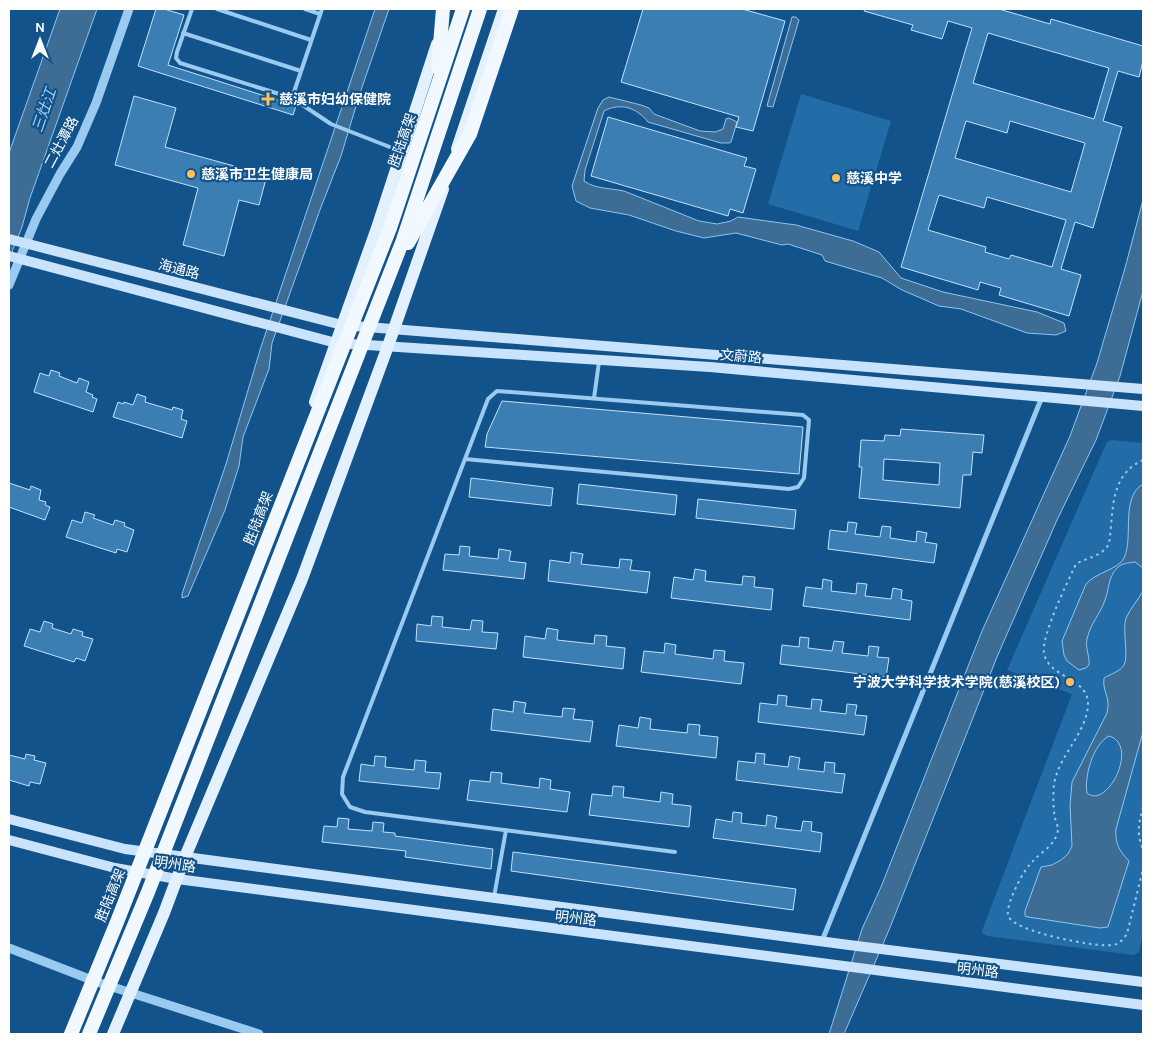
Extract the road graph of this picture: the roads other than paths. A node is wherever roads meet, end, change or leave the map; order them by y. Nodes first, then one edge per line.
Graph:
1 (129, 9) edge
2 (192, 9) edge
3 (217, 9) edge
4 (305, 9) edge
5 (322, 9) edge
6 (443, 9) edge
7 (448, 9) edge
8 (463, 9) edge
9 (480, 9) edge
10 (504, 9) edge
11 (512, 9) edge
12 (320, 14) junction
13 (183, 33) junction
14 (311, 40) junction
15 (301, 71) junction
16 (436, 88) junction
17 (292, 98) junction
18 (402, 152) junction
19 (9, 239) edge
20 (9, 256) edge
21 (387, 280) junction
22 (9, 285) edge
23 (342, 325) junction
24 (393, 329) junction
25 (336, 343) junction
26 (388, 346) junction
27 (599, 360) junction
28 (1143, 389) edge
29 (1043, 396) junction
30 (594, 398) junction
31 (1143, 406) edge
32 (465, 459) junction
33 (9, 819) edge
34 (506, 830) junction
35 (9, 840) edge
36 (675, 852) dead end
37 (185, 857) junction
38 (177, 879) junction
39 (494, 898) junction
40 (822, 941) junction
41 (9, 948) edge
42 (97, 982) junction
43 (1143, 982) edge
44 (131, 992) junction
45 (1143, 1005) edge
46 (71, 1034) edge
47 (75, 1034) edge
48 (89, 1034) edge
49 (113, 1034) edge
50 (259, 1034) edge

1 - 22 street, 二灶潭路
2 - 13 lane
3 - 14 lane
4 - 12 lane
5 - 12 lane
6 - 16 highway, bridge
7 - 18 main road
8 - 16 highway, 胜陆高架, bridge
9 - 21 highway, bridge
10 - 24 main road
11 - 21 highway, bridge
12 - 14 lane
13 - 15 lane
13 - 17 lane
14 - 15 lane
15 - 17 lane
16 - 46 highway, 胜陆高架, bridge
17 - 18 lane
18 - 23 main road
19 - 23 main road, 海通路
20 - 25 main road
21 - 48 highway, bridge
23 - 24 main road, 文蔚路
23 - 25 main road
24 - 26 main road
24 - 28 main road, 文蔚路
25 - 26 main road, 文蔚路
25 - 42 main road
26 - 27 main road, 文蔚路
26 - 37 main road
27 - 29 main road, 文蔚路
27 - 30 lane
29 - 31 main road, 文蔚路
29 - 40 street
30 - 32 lane
30 - 32 lane
32 - 34 lane
33 - 37 main road, 明州路
34 - 36 lane
34 - 39 lane
35 - 38 main road, 明州路
37 - 38 main road
37 - 39 main road, 明州路
38 - 44 main road
38 - 45 main road, 明州路
39 - 40 main road, 明州路
40 - 43 main road, 明州路
41 - 42 street
42 - 44 street
42 - 47 main road
44 - 49 main road
44 - 50 street

